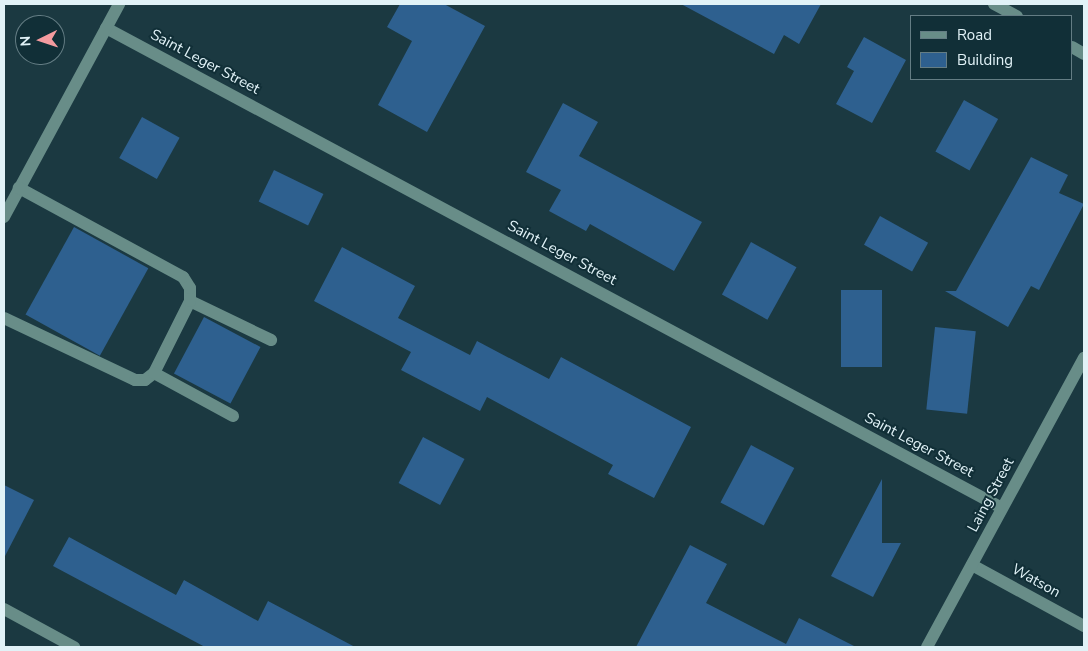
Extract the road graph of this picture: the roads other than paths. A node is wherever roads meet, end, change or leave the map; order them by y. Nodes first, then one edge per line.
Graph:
1 (120, 4) edge
2 (994, 4) edge
3 (1014, 15) edge
4 (106, 28) junction
5 (1073, 48) edge
6 (1084, 54) edge
7 (19, 188) junction
8 (4, 217) edge
9 (190, 301) junction
10 (4, 318) edge
11 (271, 340) dead end
12 (1084, 358) edge
13 (154, 373) junction
14 (233, 416) dead end
15 (1002, 508) junction
16 (972, 565) junction
17 (4, 609) edge
18 (1084, 626) edge
19 (74, 647) edge
20 (927, 647) edge

1 - 4 street
2 - 3 street
4 - 7 street
4 - 15 street, Saint Leger Street
5 - 6 street
7 - 8 street
7 - 9 street
9 - 11 street
9 - 13 street
10 - 13 street
12 - 15 street, Laing Street
13 - 14 street
15 - 16 street, Laing Street
16 - 18 street, Watson
16 - 20 street, Laing Street
17 - 19 street

